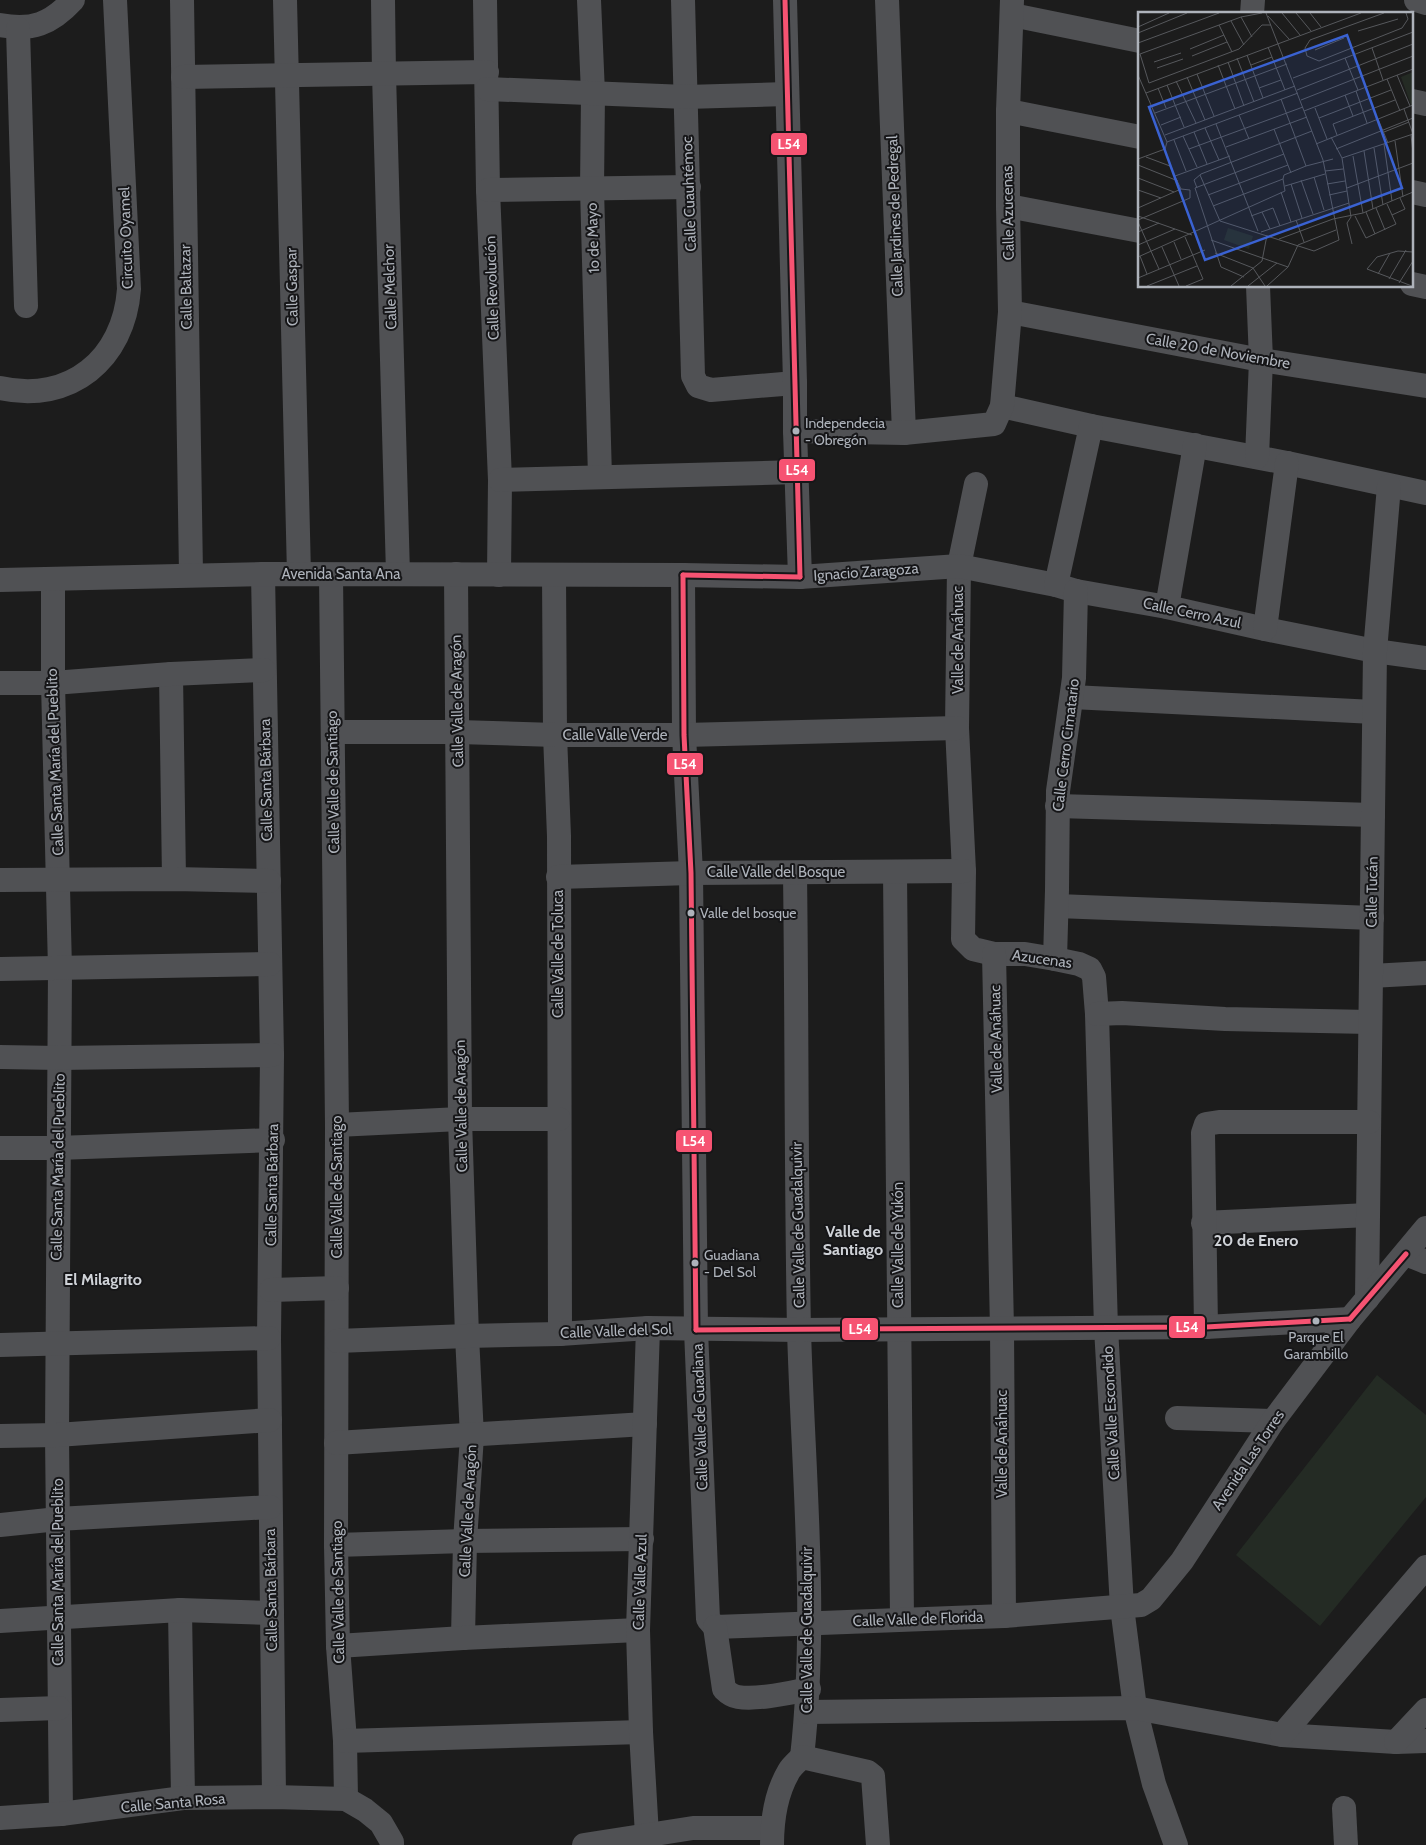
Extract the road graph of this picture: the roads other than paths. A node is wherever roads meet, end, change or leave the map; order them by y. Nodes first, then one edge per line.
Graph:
1 (73, 0) edge
2 (115, 0) edge
3 (182, 0) edge
4 (285, 0) edge
5 (384, 0) edge
6 (485, 0) edge
7 (589, 0) edge
8 (683, 0) edge
9 (785, 0) edge
10 (887, 0) edge
11 (1416, 0) edge
12 (1426, 3) edge
13 (1012, 8) edge
14 (9, 27) edge
15 (1138, 40) edge
16 (286, 74) junction
17 (384, 74) junction
18 (183, 77) junction
19 (487, 80) junction
20 (593, 93) junction
21 (787, 94) junction
22 (686, 97) junction
23 (1008, 111) junction
24 (1138, 137) edge
25 (689, 187) junction
26 (592, 189) junction
27 (488, 190) junction
28 (1008, 206) junction
29 (1138, 231) edge
30 (1258, 288) edge
31 (26, 306) dead end
32 (1010, 312) junction
33 (1261, 360) junction
34 (795, 383) junction
35 (1426, 386) edge
36 (0, 388) edge
37 (998, 415) junction
38 (1091, 426) junction
39 (795, 431) junction
40 (904, 433) junction
41 (1195, 446) junction
42 (1257, 457) junction
43 (1287, 463) junction
44 (798, 472) junction
45 (600, 477) junction
46 (500, 480) junction
47 (976, 484) dead end
48 (1389, 486) junction
49 (1426, 493) edge
50 (959, 566) junction
51 (191, 574) junction
52 (263, 574) junction
53 (299, 574) junction
54 (398, 574) junction
55 (456, 574) junction
56 (331, 575) junction
57 (499, 575) junction
58 (554, 575) junction
59 (683, 575) junction
60 (800, 577) junction
61 (53, 579) junction
62 (0, 580) edge
63 (1066, 588) junction
64 (1168, 606) junction
65 (1265, 629) junction
66 (1375, 651) junction
67 (1426, 658) edge
68 (264, 670) junction
69 (171, 674) junction
70 (0, 683) edge
71 (52, 683) junction
72 (1072, 697) junction
73 (1374, 712) junction
74 (957, 728) junction
75 (333, 732) junction
76 (458, 732) junction
77 (556, 735) junction
78 (684, 735) junction
79 (1058, 806) junction
80 (1373, 815) junction
81 (795, 872) junction
82 (895, 872) junction
83 (964, 872) junction
84 (691, 873) junction
85 (558, 877) junction
86 (59, 879) junction
87 (174, 879) junction
88 (0, 880) edge
89 (268, 881) junction
90 (1057, 906) junction
91 (1372, 918) junction
92 (994, 954) junction
93 (1055, 959) junction
94 (270, 964) junction
95 (0, 969) edge
96 (60, 969) junction
97 (1090, 969) joint
98 (1426, 974) edge
99 (1371, 976) junction
100 (1097, 1014) junction
101 (1370, 1022) junction
102 (272, 1055) junction
103 (0, 1057) edge
104 (60, 1058) junction
105 (460, 1119) junction
106 (559, 1119) junction
107 (1369, 1122) junction
108 (338, 1125) junction
109 (272, 1140) junction
110 (0, 1148) edge
111 (58, 1148) junction
112 (1368, 1215) junction
113 (1203, 1223) junction
114 (1426, 1228) edge
115 (1416, 1258) edge
116 (337, 1288) junction
117 (271, 1290) junction
118 (1367, 1300) junction
119 (1350, 1319) junction
120 (1206, 1327) junction
121 (648, 1328) junction
122 (1106, 1328) junction
123 (1002, 1329) junction
124 (696, 1330) junction
125 (799, 1330) junction
126 (899, 1330) junction
127 (560, 1334) junction
128 (467, 1336) junction
129 (270, 1338) junction
130 (337, 1342) junction
131 (57, 1344) junction
132 (0, 1345) edge
133 (1176, 1418) dead end
134 (270, 1420) junction
135 (1273, 1421) junction
136 (645, 1424) junction
137 (57, 1435) junction
138 (0, 1436) edge
139 (472, 1436) junction
140 (336, 1443) junction
141 (270, 1507) junction
142 (58, 1519) junction
143 (0, 1526) edge
144 (642, 1539) junction
145 (465, 1541) junction
146 (336, 1545) junction
147 (1426, 1567) edge
148 (1122, 1607) junction
149 (180, 1610) junction
150 (272, 1613) junction
151 (1004, 1616) junction
152 (60, 1618) junction
153 (902, 1619) junction
154 (0, 1620) edge
155 (810, 1623) junction
156 (715, 1627) junction
157 (638, 1630) junction
158 (463, 1638) junction
159 (338, 1646) junction
160 (808, 1700) junction
161 (59, 1708) junction
162 (1134, 1708) junction
163 (0, 1710) edge
164 (1426, 1710) edge
165 (641, 1732) junction
166 (1282, 1735) junction
167 (345, 1740) junction
168 (1426, 1741) edge
169 (1396, 1742) junction
170 (802, 1757) junction
171 (274, 1797) junction
172 (183, 1798) junction
173 (346, 1799) junction
174 (1344, 1808) dead end
175 (61, 1814) junction
176 (0, 1818) edge
177 (647, 1835) junction
178 (685, 1836) edge
179 (772, 1837) edge
180 (392, 1845) edge
181 (584, 1845) edge
182 (878, 1845) edge
183 (1176, 1845) edge
184 (1346, 1845) edge

1 - 14 street
2 - 36 street, Circuito Oyamel
3 - 18 street, Calle Baltazar
4 - 16 street, Calle Gaspar
5 - 17 street, Calle Melchor
6 - 19 street, Calle Revolución
7 - 20 street, 1o de Mayo
8 - 22 street, Calle Cuauhtémoc
9 - 21 street
10 - 40 street, Calle Jardines de Pedregal
11 - 12 street
13 - 15 street
13 - 23 street, Calle Azucenas
14 - 31 street
16 - 17 street
16 - 18 street
16 - 53 street, Calle Gaspar
17 - 19 street
17 - 54 street, Calle Melchor
18 - 51 street, Calle Baltazar
19 - 20 street
19 - 27 street, Calle Revolución
20 - 22 street
20 - 26 street, 1o de Mayo
21 - 22 street
21 - 34 street
22 - 25 street, Calle Cuauhtémoc
23 - 24 street
23 - 28 street, Calle Azucenas
25 - 26 street
25 - 34 street, Calle Cuauhtémoc
26 - 27 street
26 - 45 street, 1o de Mayo
27 - 46 street, Calle Revolución
28 - 29 street
28 - 32 street, Calle Azucenas
30 - 33 street
32 - 33 street, Calle 20 de Noviembre
32 - 37 street, Calle Azucenas
33 - 35 street, Calle 20 de Noviembre
33 - 42 street
34 - 39 street
37 - 38 street
37 - 40 street
38 - 41 street
38 - 63 street, Calle Cerro Cimatario
39 - 40 street
39 - 44 street
41 - 42 street
41 - 64 street
42 - 43 street
43 - 48 street
43 - 65 street
44 - 45 street
44 - 60 street
45 - 46 street
46 - 57 street, Calle Revolución
47 - 50 street, Valle de Anáhuac
48 - 49 street
48 - 66 street, Calle Tucán
50 - 60 street, Ignacio Zaragoza
50 - 63 street, Calle Cerro Azul
50 - 74 street, Valle de Anáhuac
51 - 52 street, Avenida Santa Ana
51 - 61 street, Avenida Santa Ana
52 - 53 street, Avenida Santa Ana
52 - 68 street, Calle Santa Bárbara
53 - 56 street, Avenida Santa Ana
54 - 55 street, Avenida Santa Ana
54 - 56 street, Avenida Santa Ana
55 - 57 street, Avenida Santa Ana
55 - 76 street, Calle Valle de Aragón
56 - 75 street, Calle Valle de Santiago
57 - 58 street, Avenida Santa Ana
58 - 59 street, Avenida Santa Ana
58 - 77 street, Calle Valle de Toluca
59 - 60 street, Ignacio Zaragoza
59 - 78 street, Calle Valle de Guadiana
61 - 62 street, Avenida Santa Ana
61 - 71 street, Calle Santa María del Pueblito
63 - 64 street, Calle Cerro Azul
63 - 72 street, Calle Cerro Cimatario
64 - 65 street, Calle Cerro Azul
65 - 66 street, Calle Cerro Azul
66 - 67 street, Calle Cerro Azul
66 - 73 street, Calle Tucán
68 - 69 street
68 - 89 street, Calle Santa Bárbara
69 - 71 street
69 - 87 street
70 - 71 street
71 - 86 street, Calle Santa María del Pueblito
72 - 73 street
72 - 79 street, Calle Cerro Cimatario
73 - 80 street, Calle Tucán
74 - 78 street, Calle Valle Verde
74 - 83 street, Valle de Anáhuac
75 - 76 street, Calle Valle Verde
75 - 108 street, Calle Valle de Santiago
76 - 77 street, Calle Valle Verde
76 - 105 street, Calle Valle de Aragón
77 - 78 street, Calle Valle Verde
77 - 85 street, Calle Valle de Toluca
78 - 84 street, Calle Valle de Guadiana
79 - 80 street
79 - 90 street, Calle Cerro Cimatario
80 - 91 street, Calle Tucán
81 - 82 street, Calle Valle del Bosque
81 - 84 street, Calle Valle del Bosque
81 - 125 street, Calle Valle de Guadalquivir
82 - 83 street, Calle Valle del Bosque
82 - 126 street, Calle Valle de Yukón
83 - 92 street, Valle de Anáhuac
84 - 85 street, Calle Valle del Bosque
84 - 124 street, Calle Valle de Guadiana
85 - 106 street, Calle Valle de Toluca
86 - 87 street
86 - 88 street
86 - 96 street, Calle Santa María del Pueblito
87 - 89 street
89 - 94 street, Calle Santa Bárbara
90 - 91 street
90 - 93 street, Calle Cerro Cimatario
91 - 99 street, Calle Tucán
92 - 93 street, Azucenas
92 - 123 street, Valle de Anáhuac
93 - 97 street, Azucenas
94 - 96 street
94 - 102 street, Calle Santa Bárbara
95 - 96 street
96 - 104 street, Calle Santa María del Pueblito
97 - 100 street, Calle Valle Escondido
98 - 99 street
99 - 101 street, Calle Tucán
100 - 101 street
100 - 122 street, Calle Valle Escondido
101 - 107 street, Calle Tucán
102 - 104 street
102 - 109 street, Calle Santa Bárbara
103 - 104 street
104 - 111 street, Calle Santa María del Pueblito
105 - 106 street
105 - 108 street
105 - 128 street, Calle Valle de Aragón
106 - 127 street, Calle Valle de Toluca
107 - 112 street, Calle Tucán
107 - 113 street
108 - 116 street, Calle Valle de Santiago
109 - 111 street
109 - 117 street, Calle Santa Bárbara
110 - 111 street
111 - 131 street, Calle Santa María del Pueblito
112 - 113 street
112 - 118 street, Calle Tucán
113 - 120 street
114 - 115 street, Avenida Las Torres
115 - 118 street, Avenida Las Torres
116 - 117 street
116 - 130 street, Calle Valle de Santiago
117 - 129 street, Calle Santa Bárbara
118 - 119 street, Avenida Las Torres
119 - 120 street, Calle Valle del Sol
119 - 135 street, Avenida Las Torres
120 - 122 street, Calle Valle del Sol
121 - 124 street, Calle Valle del Sol
121 - 127 street, Calle Valle del Sol
121 - 136 street, Calle Valle Azul
122 - 123 street, Calle Valle del Sol
122 - 148 street, Calle Valle Escondido
123 - 126 street, Calle Valle del Sol
123 - 151 street, Valle de Anáhuac
124 - 125 street, Calle Valle del Sol
124 - 156 street, Calle Valle de Guadiana
125 - 126 street, Calle Valle del Sol
125 - 155 street, Calle Valle de Guadalquivir
126 - 153 street, Calle Valle de Yukón
127 - 128 street, Calle Valle del Sol
128 - 130 street, Calle Valle del Sol
128 - 139 street, Calle Valle de Aragón
129 - 131 street
129 - 134 street, Calle Santa Bárbara
130 - 140 street, Calle Valle de Santiago
131 - 132 street
131 - 137 street, Calle Santa María del Pueblito
133 - 135 street
134 - 137 street
134 - 141 street, Calle Santa Bárbara
135 - 148 street, Avenida Las Torres
136 - 139 street
136 - 144 street, Calle Valle Azul
137 - 138 street
137 - 142 street, Calle Santa María del Pueblito
139 - 140 street
139 - 145 street, Calle Valle de Aragón
140 - 146 street, Calle Valle de Santiago
141 - 142 street
141 - 150 street, Calle Santa Bárbara
142 - 143 street
142 - 152 street, Calle Santa María del Pueblito
144 - 145 street
144 - 157 street, Calle Valle Azul
145 - 146 street
145 - 158 street, Calle Valle de Aragón
146 - 159 street, Calle Valle de Santiago
147 - 166 street
148 - 151 street, Calle Valle de Florida
148 - 162 street, Calle Valle Escondido
149 - 150 street
149 - 152 street
149 - 172 street
150 - 171 street, Calle Santa Bárbara
151 - 153 street, Calle Valle de Florida
152 - 154 street
152 - 161 street, Calle Santa María del Pueblito
153 - 155 street, Calle Valle de Florida
155 - 156 street, Calle Valle de Florida
155 - 160 street, Calle Valle de Guadalquivir
156 - 160 street, Calle Valle de Guadiana
157 - 158 street
157 - 165 street, Calle Valle Azul
158 - 159 street
159 - 167 street, Calle Valle de Santiago
160 - 162 street, Calle Valle de Guadiana
160 - 170 street, Calle Valle de Guadalquivir
161 - 163 street
161 - 175 street, Calle Santa María del Pueblito
162 - 166 street, Calle Valle de Guadiana
162 - 183 street, Calle Valle Escondido
164 - 169 street
165 - 167 street
165 - 177 street, Calle Valle Azul
166 - 169 street, Calle Valle de Guadiana
167 - 173 street, Calle Valle de Santiago
168 - 169 street, Calle Valle de Guadiana
170 - 179 street
170 - 182 street
171 - 172 street, Calle Santa Rosa
171 - 173 street, Calle Santa Rosa
172 - 175 street, Calle Santa Rosa
173 - 180 street
174 - 184 street
175 - 176 street, Calle Santa Rosa
177 - 178 street
177 - 181 street
178 - 179 street

